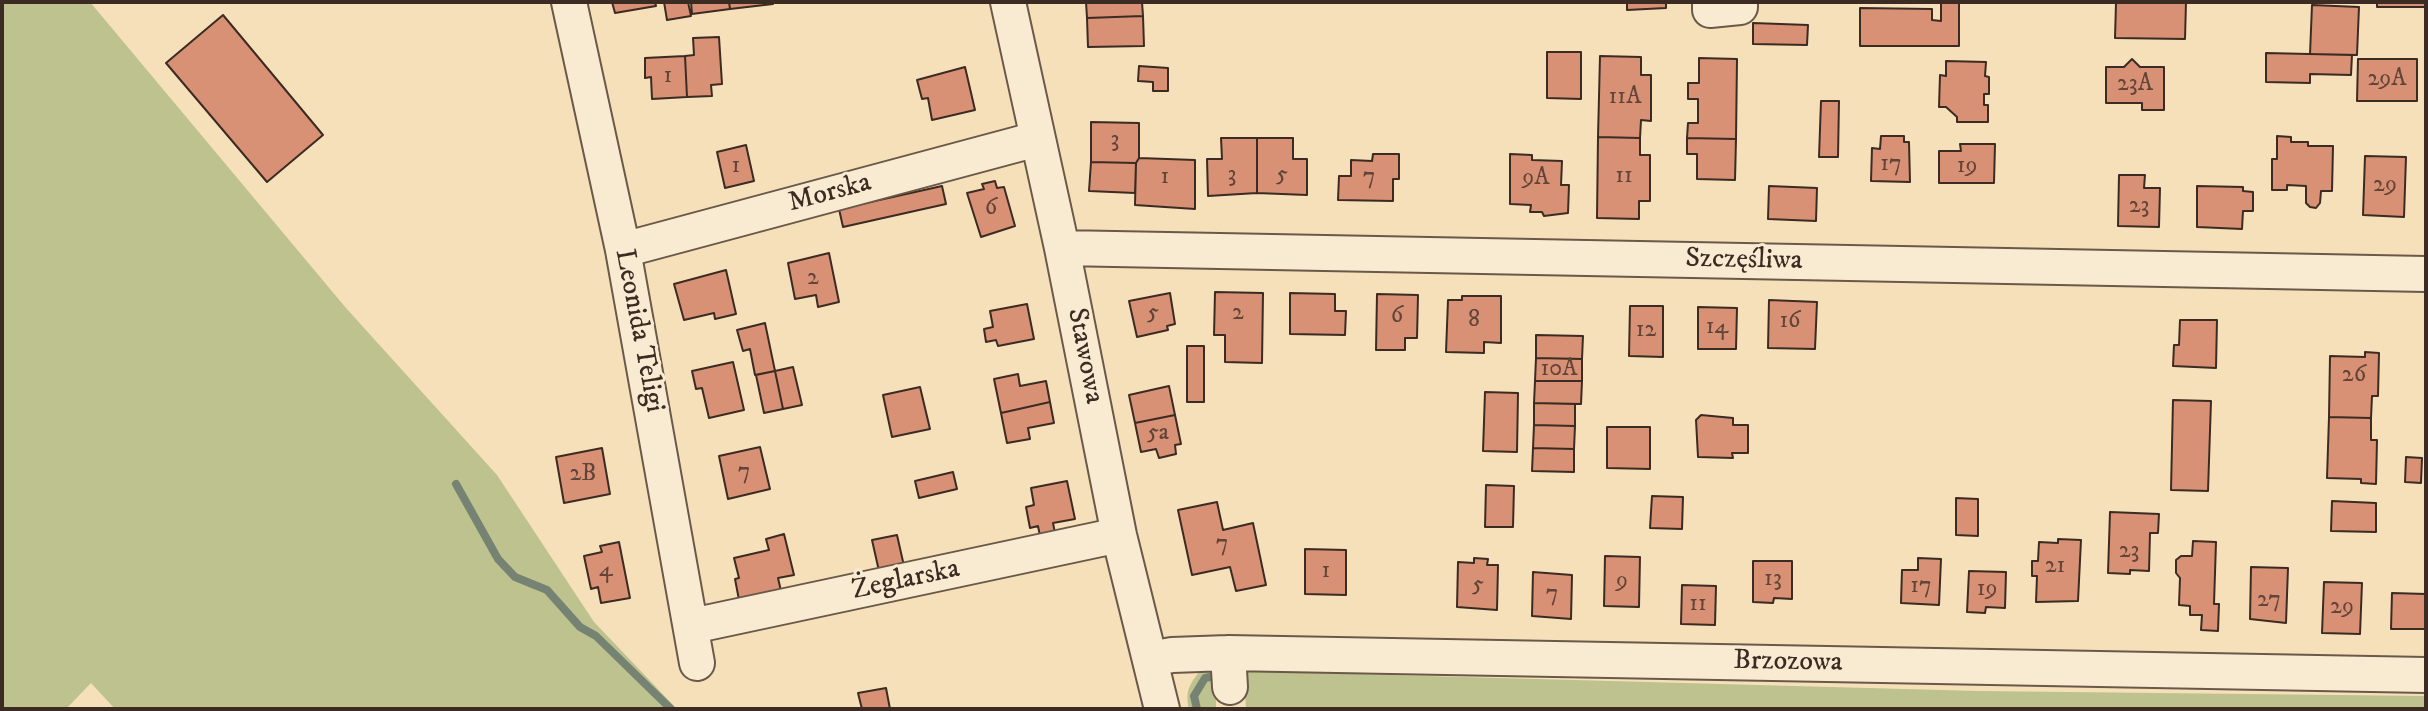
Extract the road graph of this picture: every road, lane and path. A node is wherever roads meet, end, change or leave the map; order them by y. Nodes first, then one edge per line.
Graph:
1 (569, 2) edge
2 (1008, 2) edge
3 (1710, 2) edge
4 (1740, 2) edge
5 (1037, 139) junction
6 (1062, 248) junction
7 (623, 250) junction
8 (2426, 274) edge
9 (1119, 535) junction
10 (692, 626) junction
11 (1228, 653) junction
12 (1150, 659) junction
13 (697, 663) dead end
14 (2426, 675) edge
15 (1230, 687) dead end
16 (1162, 709) edge

1 - 7 street, Leonida Teligi
2 - 5 street, Stawowa
3 - 4 street
5 - 6 street, Stawowa
5 - 7 street, Morska
6 - 8 street, Szczęśliwa
6 - 9 street, Stawowa
7 - 10 street, Leonida Teligi
9 - 10 street, Żeglarska
9 - 12 street, Stawowa
10 - 13 street, Leonida Teligi
11 - 12 street, Brzozowa
11 - 14 street, Brzozowa
11 - 15 street
12 - 16 street, Stawowa

